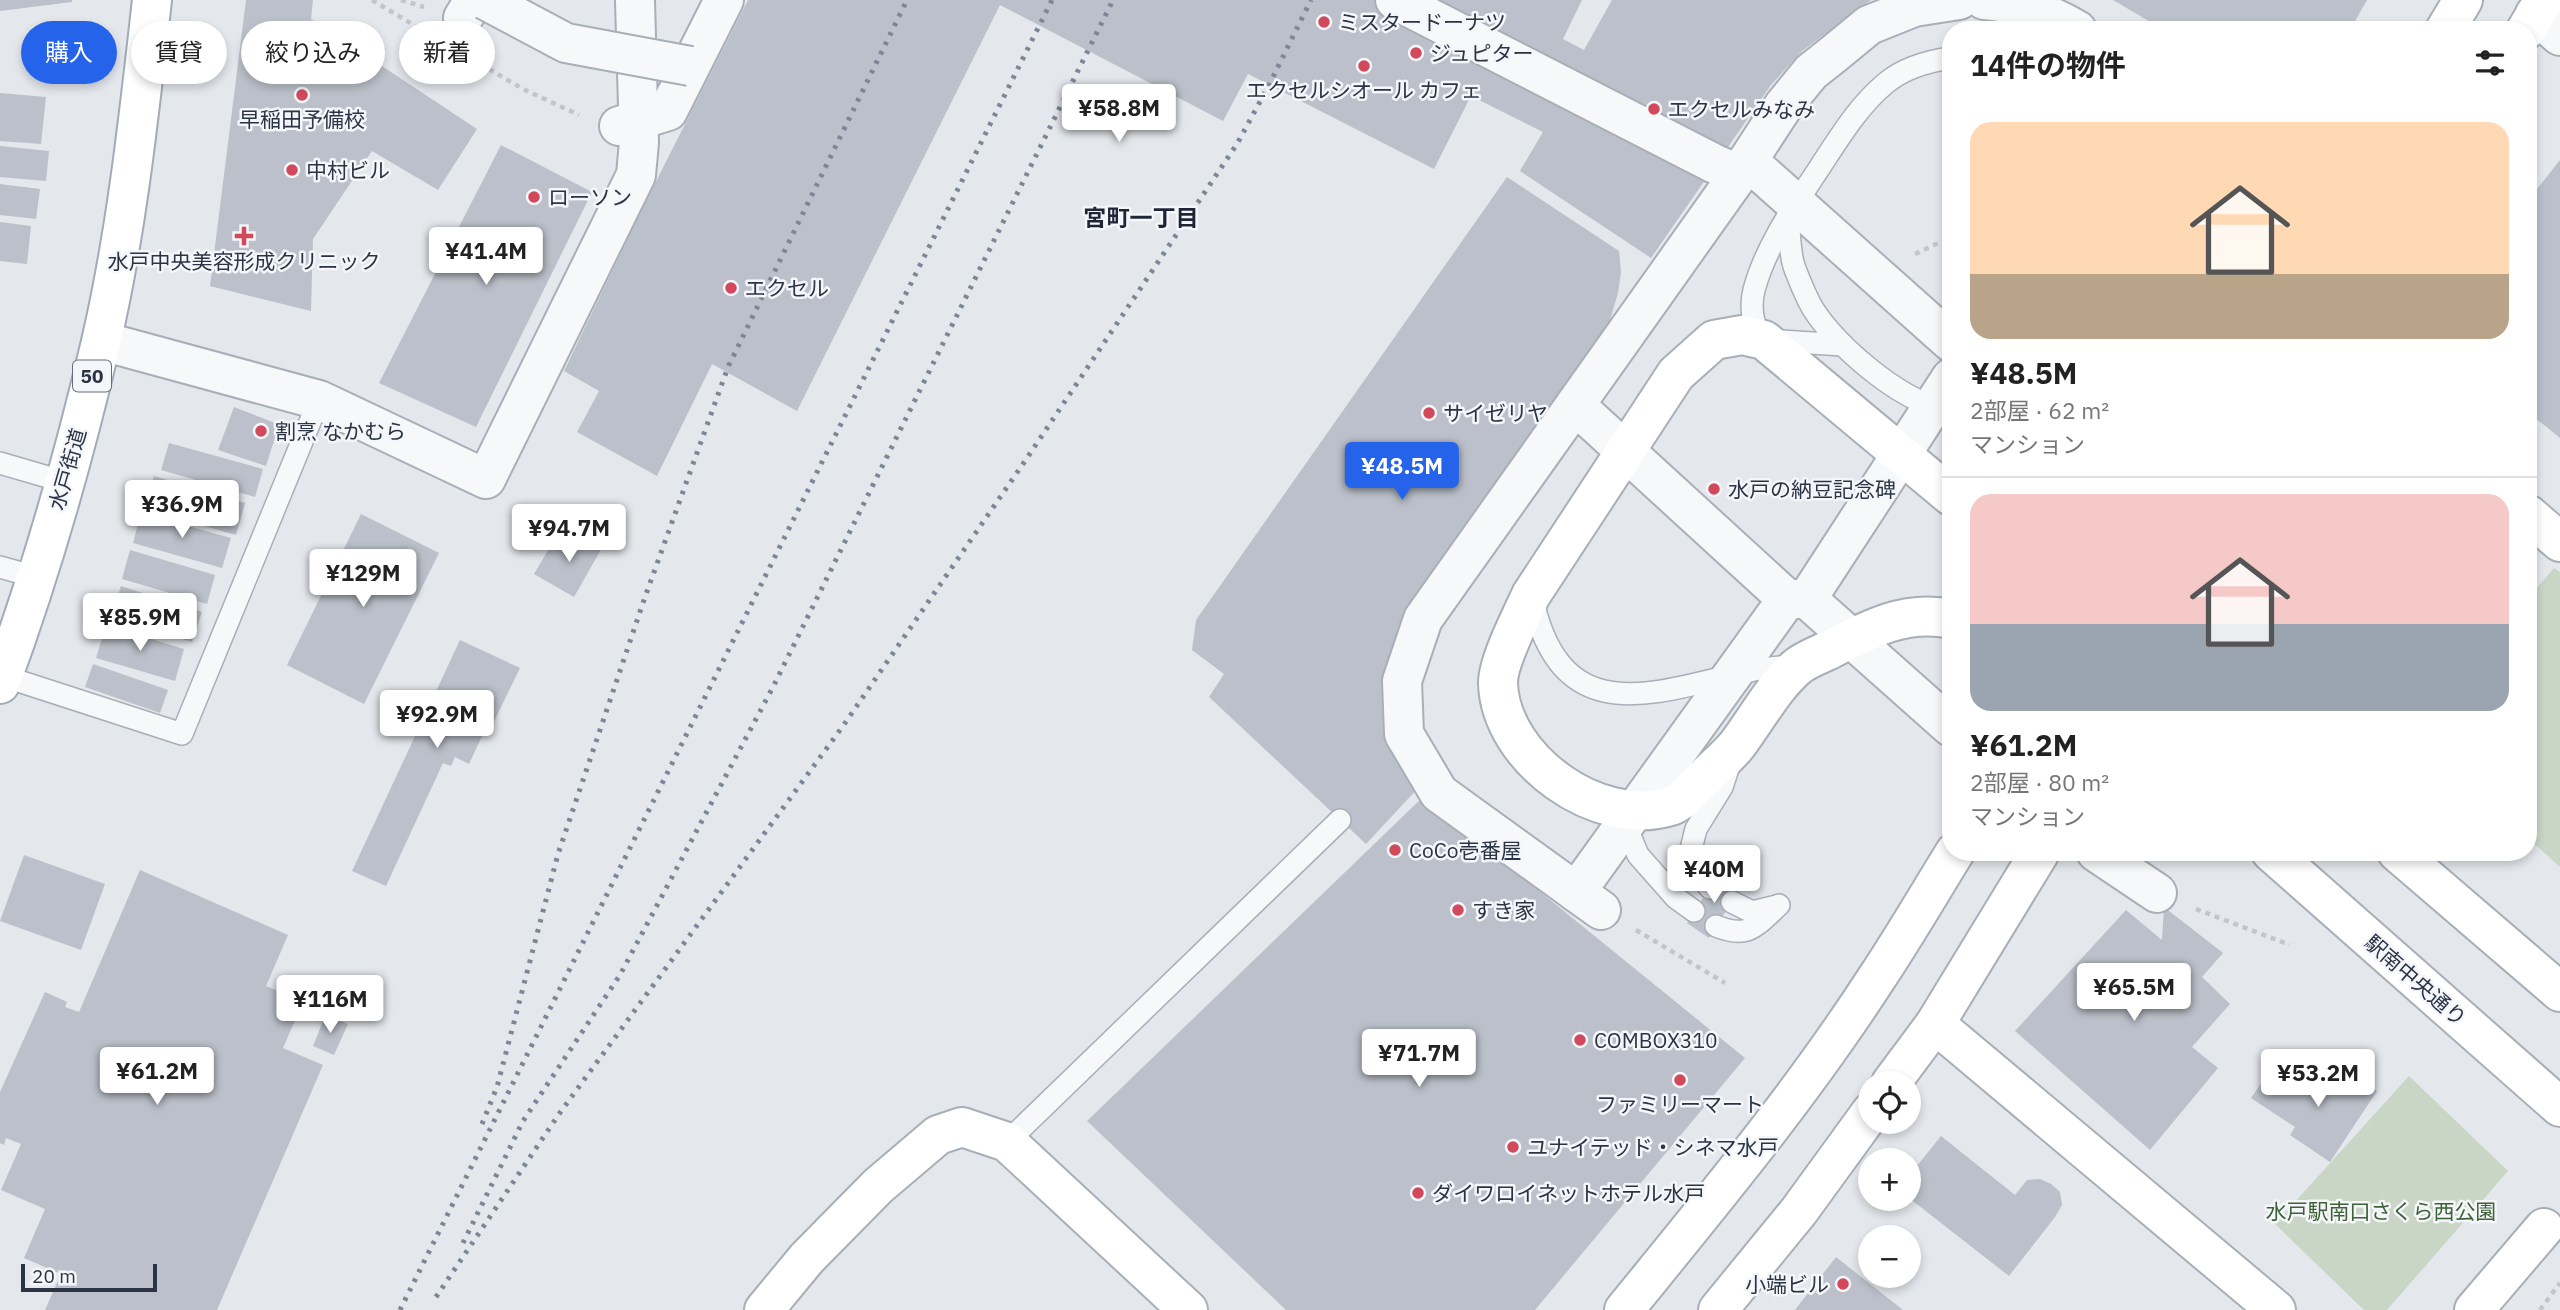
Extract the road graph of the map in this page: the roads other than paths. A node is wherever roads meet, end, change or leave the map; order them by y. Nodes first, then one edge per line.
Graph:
1 (152, 0) edge
2 (724, 0) edge
3 (1395, 0) edge
4 (1959, 0) edge
5 (1984, 0) edge
6 (2463, 0) edge
7 (635, 1) edge
8 (474, 6) edge
9 (2063, 21) edge
10 (2450, 21) edge
11 (1942, 60) edge
12 (690, 66) junction
13 (619, 126) road end
14 (1743, 167) junction
15 (1788, 216) junction
16 (1942, 334) edge
17 (1764, 340) junction
18 (102, 341) junction
19 (1843, 345) junction
20 (1942, 391) edge
21 (319, 400) junction
22 (1575, 405) junction
23 (1942, 408) edge
24 (0, 463) edge
25 (65, 482) junction
26 (1942, 488) edge
27 (2537, 522) edge
28 (2560, 542) edge
29 (18, 572) edge
30 (1531, 595) junction
31 (1797, 599) junction
32 (1942, 618) edge
33 (1799, 666) junction
34 (1, 680) edge
35 (1942, 720) edge
36 (1735, 748) junction
37 (1619, 810) junction
38 (1340, 820) dead end
39 (1949, 861) edge
40 (2035, 861) edge
41 (2115, 861) edge
42 (2281, 861) edge
43 (2407, 861) edge
44 (2143, 874) edge
45 (1710, 888) dead end
46 (1731, 902) dead end
47 (1694, 911) dead end
48 (1716, 926) dead end
49 (2560, 992) edge
50 (1935, 1024) junction
51 (1900, 1071) edge
52 (2560, 1107) edge
53 (1858, 1130) edge
54 (1007, 1142) junction
55 (2544, 1228) dead end
56 (764, 1310) edge
57 (1188, 1310) edge
58 (1624, 1310) edge
59 (1718, 1310) edge
60 (2276, 1310) edge
61 (2473, 1310) edge

1 - 18 street, 水戸街道 / 50
2 - 12 street
3 - 14 street
4 - 14 street
5 - 9 street
6 - 10 street
7 - 21 street
8 - 12 street, bridge
11 - 15 lane
12 - 13 street
14 - 16 street
14 - 22 street
15 - 17 lane
15 - 19 lane
17 - 19 lane
17 - 26 street
17 - 30 street
18 - 21 street
18 - 25 street, 水戸街道 / 50
19 - 23 lane
20 - 31 street
21 - 34 lane
22 - 31 street
22 - 31 street
24 - 25 lane
25 - 29 street, 水戸街道 / 50
27 - 28 street
29 - 34 street, 水戸街道 / 50
30 - 33 lane
30 - 37 street
31 - 35 street
32 - 33 street
33 - 36 street
36 - 37 street
36 - 45 lane
37 - 47 lane
38 - 54 lane
39 - 58 street
40 - 50 street
41 - 44 street
42 - 52 street, 駅南中央通り
43 - 49 street
46 - 48 lane
50 - 51 street
50 - 60 street
53 - 59 street
54 - 56 street
54 - 57 street
55 - 61 street

